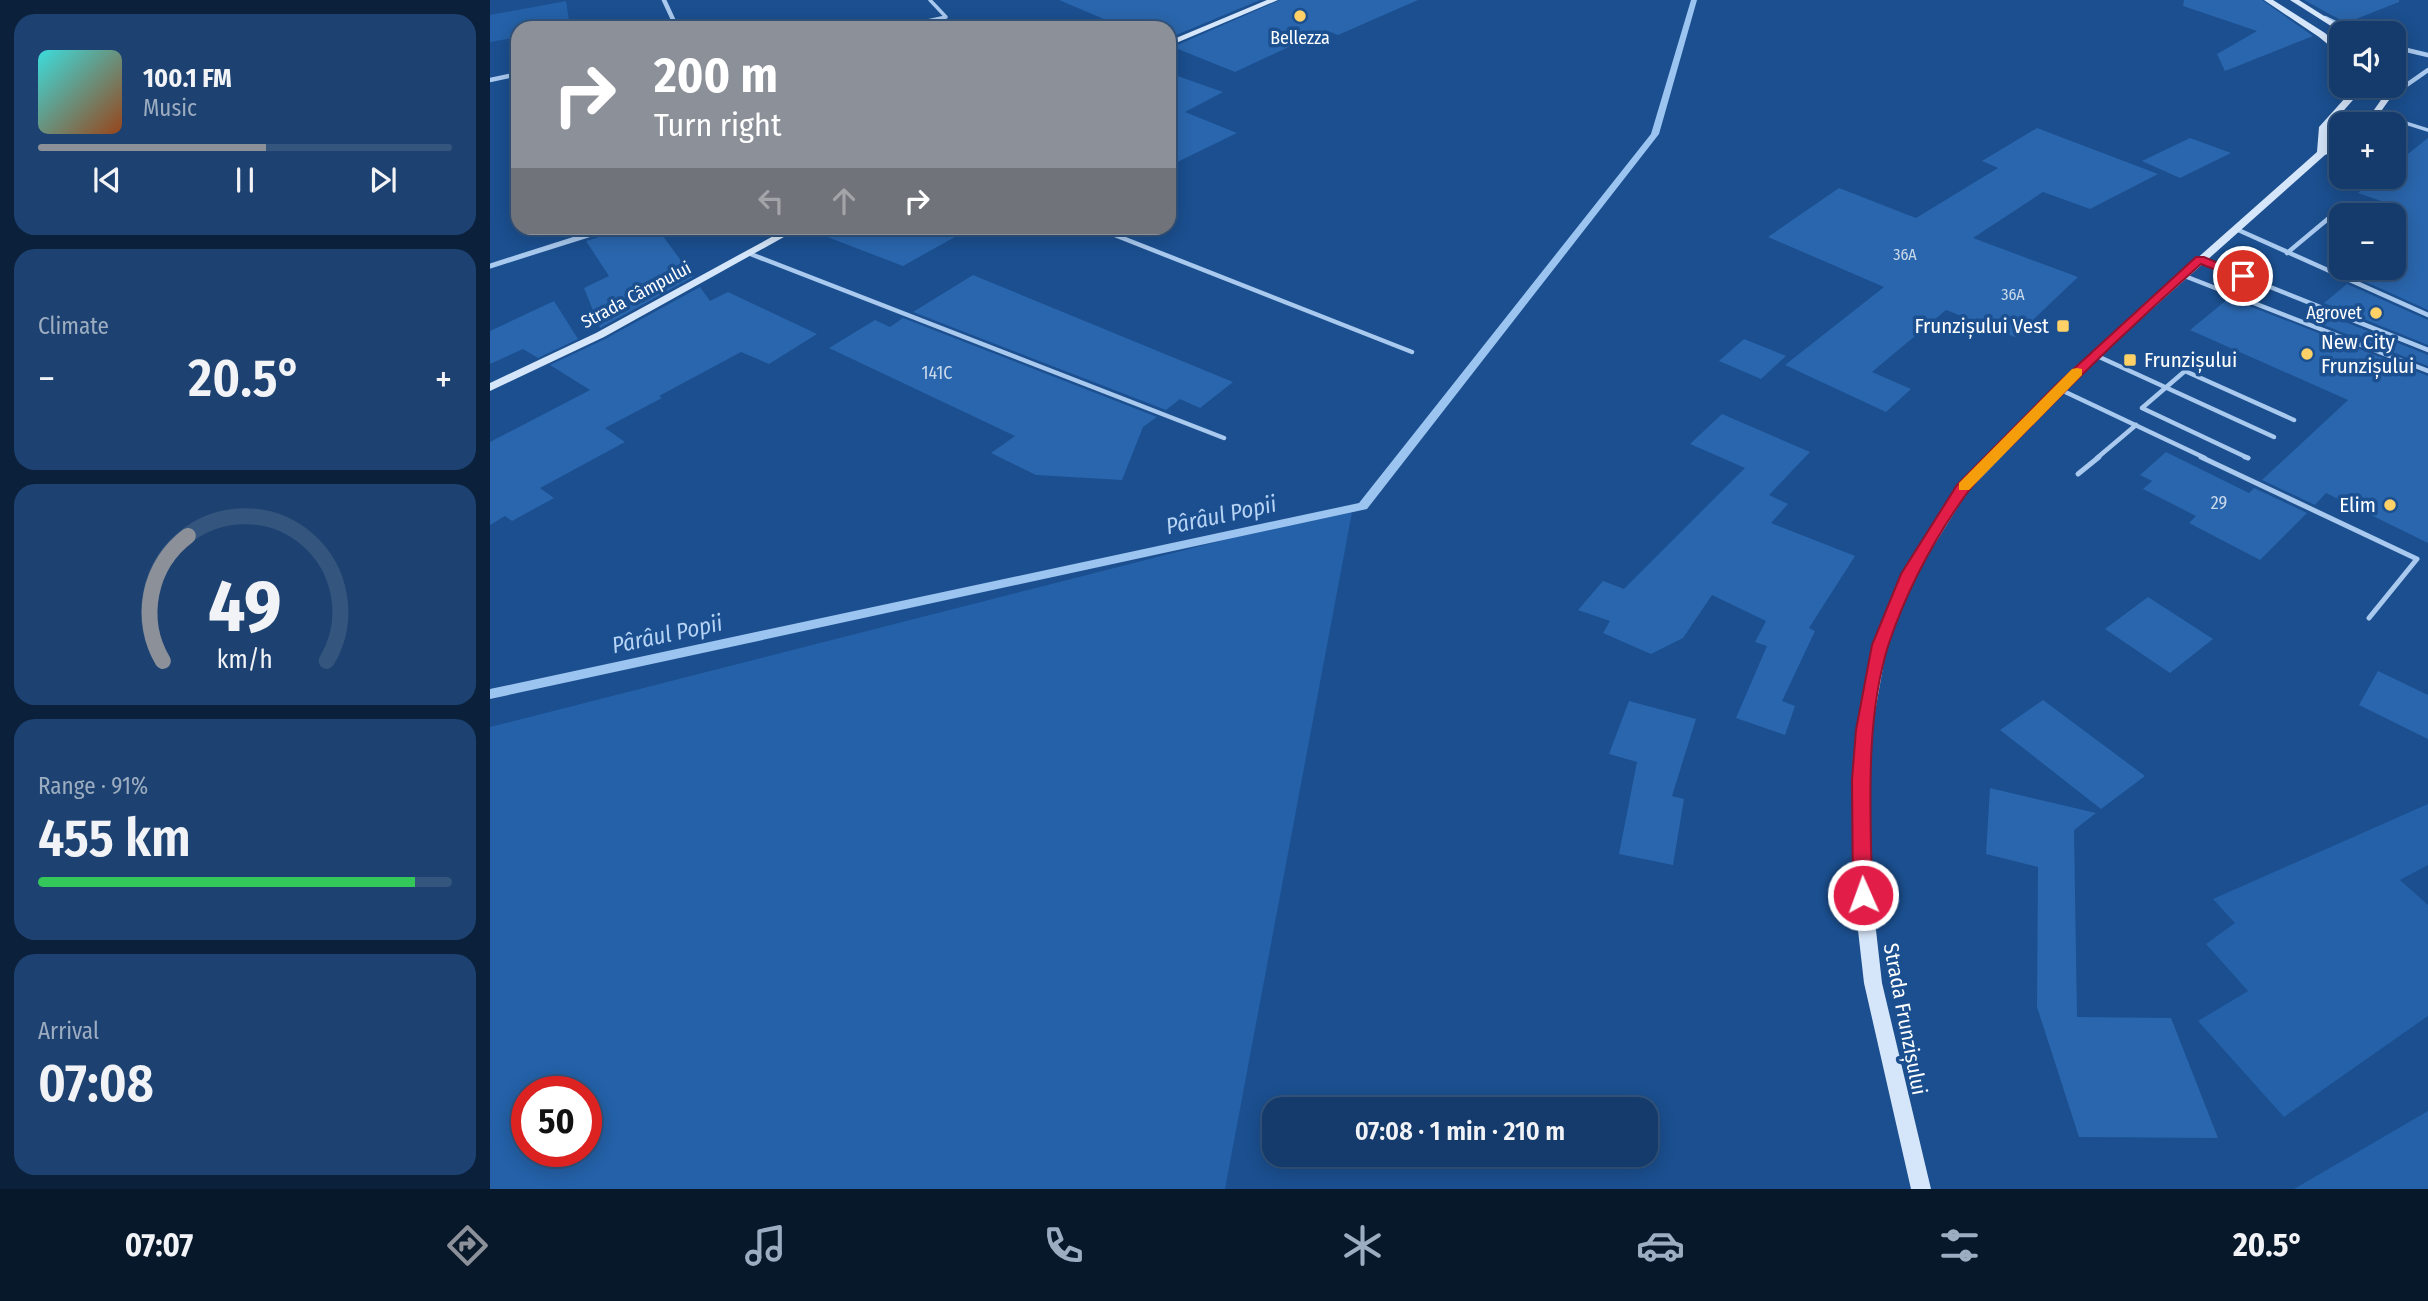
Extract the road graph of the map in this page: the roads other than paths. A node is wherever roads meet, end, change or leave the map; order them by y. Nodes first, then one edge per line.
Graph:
1 (664, 0) edge
2 (930, 0) edge
3 (1274, 0) edge
4 (2268, 0) edge
5 (2294, 0) edge
6 (2320, 15) junction
7 (674, 21) edge
8 (927, 21) edge
9 (2329, 21) edge
10 (2332, 21) edge
11 (1176, 41) edge
12 (2329, 42) edge
13 (2406, 50) edge
14 (2428, 55) edge
15 (2428, 69) edge
16 (511, 76) edge
17 (490, 80) edge
18 (2350, 98) edge
19 (2385, 100) joint
20 (2378, 112) edge
21 (2406, 123) edge
22 (2428, 130) edge
23 (2329, 150) edge
24 (2322, 153) junction
25 (2329, 218) edge
26 (2236, 229) junction
27 (589, 235) edge
28 (782, 235) edge
29 (1115, 235) edge
30 (748, 253) junction
31 (2287, 253) junction
32 (2200, 260) junction
33 (490, 266) edge
34 (2182, 275) junction
35 (2428, 315) edge
36 (2428, 350) edge
37 (1412, 352) dead end
38 (2095, 355) junction
39 (2428, 371) edge
40 (490, 387) edge
41 (2059, 388) junction
42 (2165, 388) junction
43 (2294, 420) dead end
44 (2136, 425) junction
45 (1224, 438) dead end
46 (2274, 438) dead end
47 (2248, 458) dead end
48 (2078, 474) dead end
49 (2369, 618) dead end
50 (1921, 1189) edge

1 - 7 street
2 - 8 lane
3 - 11 main road
4 - 12 main road
5 - 6 main road
6 - 9 main road
6 - 10 street
13 - 14 street
15 - 19 street
16 - 17 street
18 - 24 main road
19 - 20 main road
21 - 22 lane
23 - 24 main road, Strada Frunzișului
24 - 26 main road, Strada Frunzișului
25 - 31 lane
26 - 31 lane
26 - 32 main road, Strada Frunzișului
27 - 33 street
28 - 30 main road, Strada Câmpului
29 - 37 lane
30 - 40 main road, Strada Câmpului
30 - 45 lane
31 - 35 lane
32 - 34 main road, Strada Frunzișului
32 - 36 lane
34 - 38 main road, Strada Frunzișului
34 - 39 lane
38 - 41 main road, Strada Frunzișului
38 - 42 lane
41 - 44 lane
41 - 50 main road, Strada Frunzișului
42 - 43 lane
42 - 46 lane
42 - 47 lane
44 - 48 lane
44 - 49 lane

